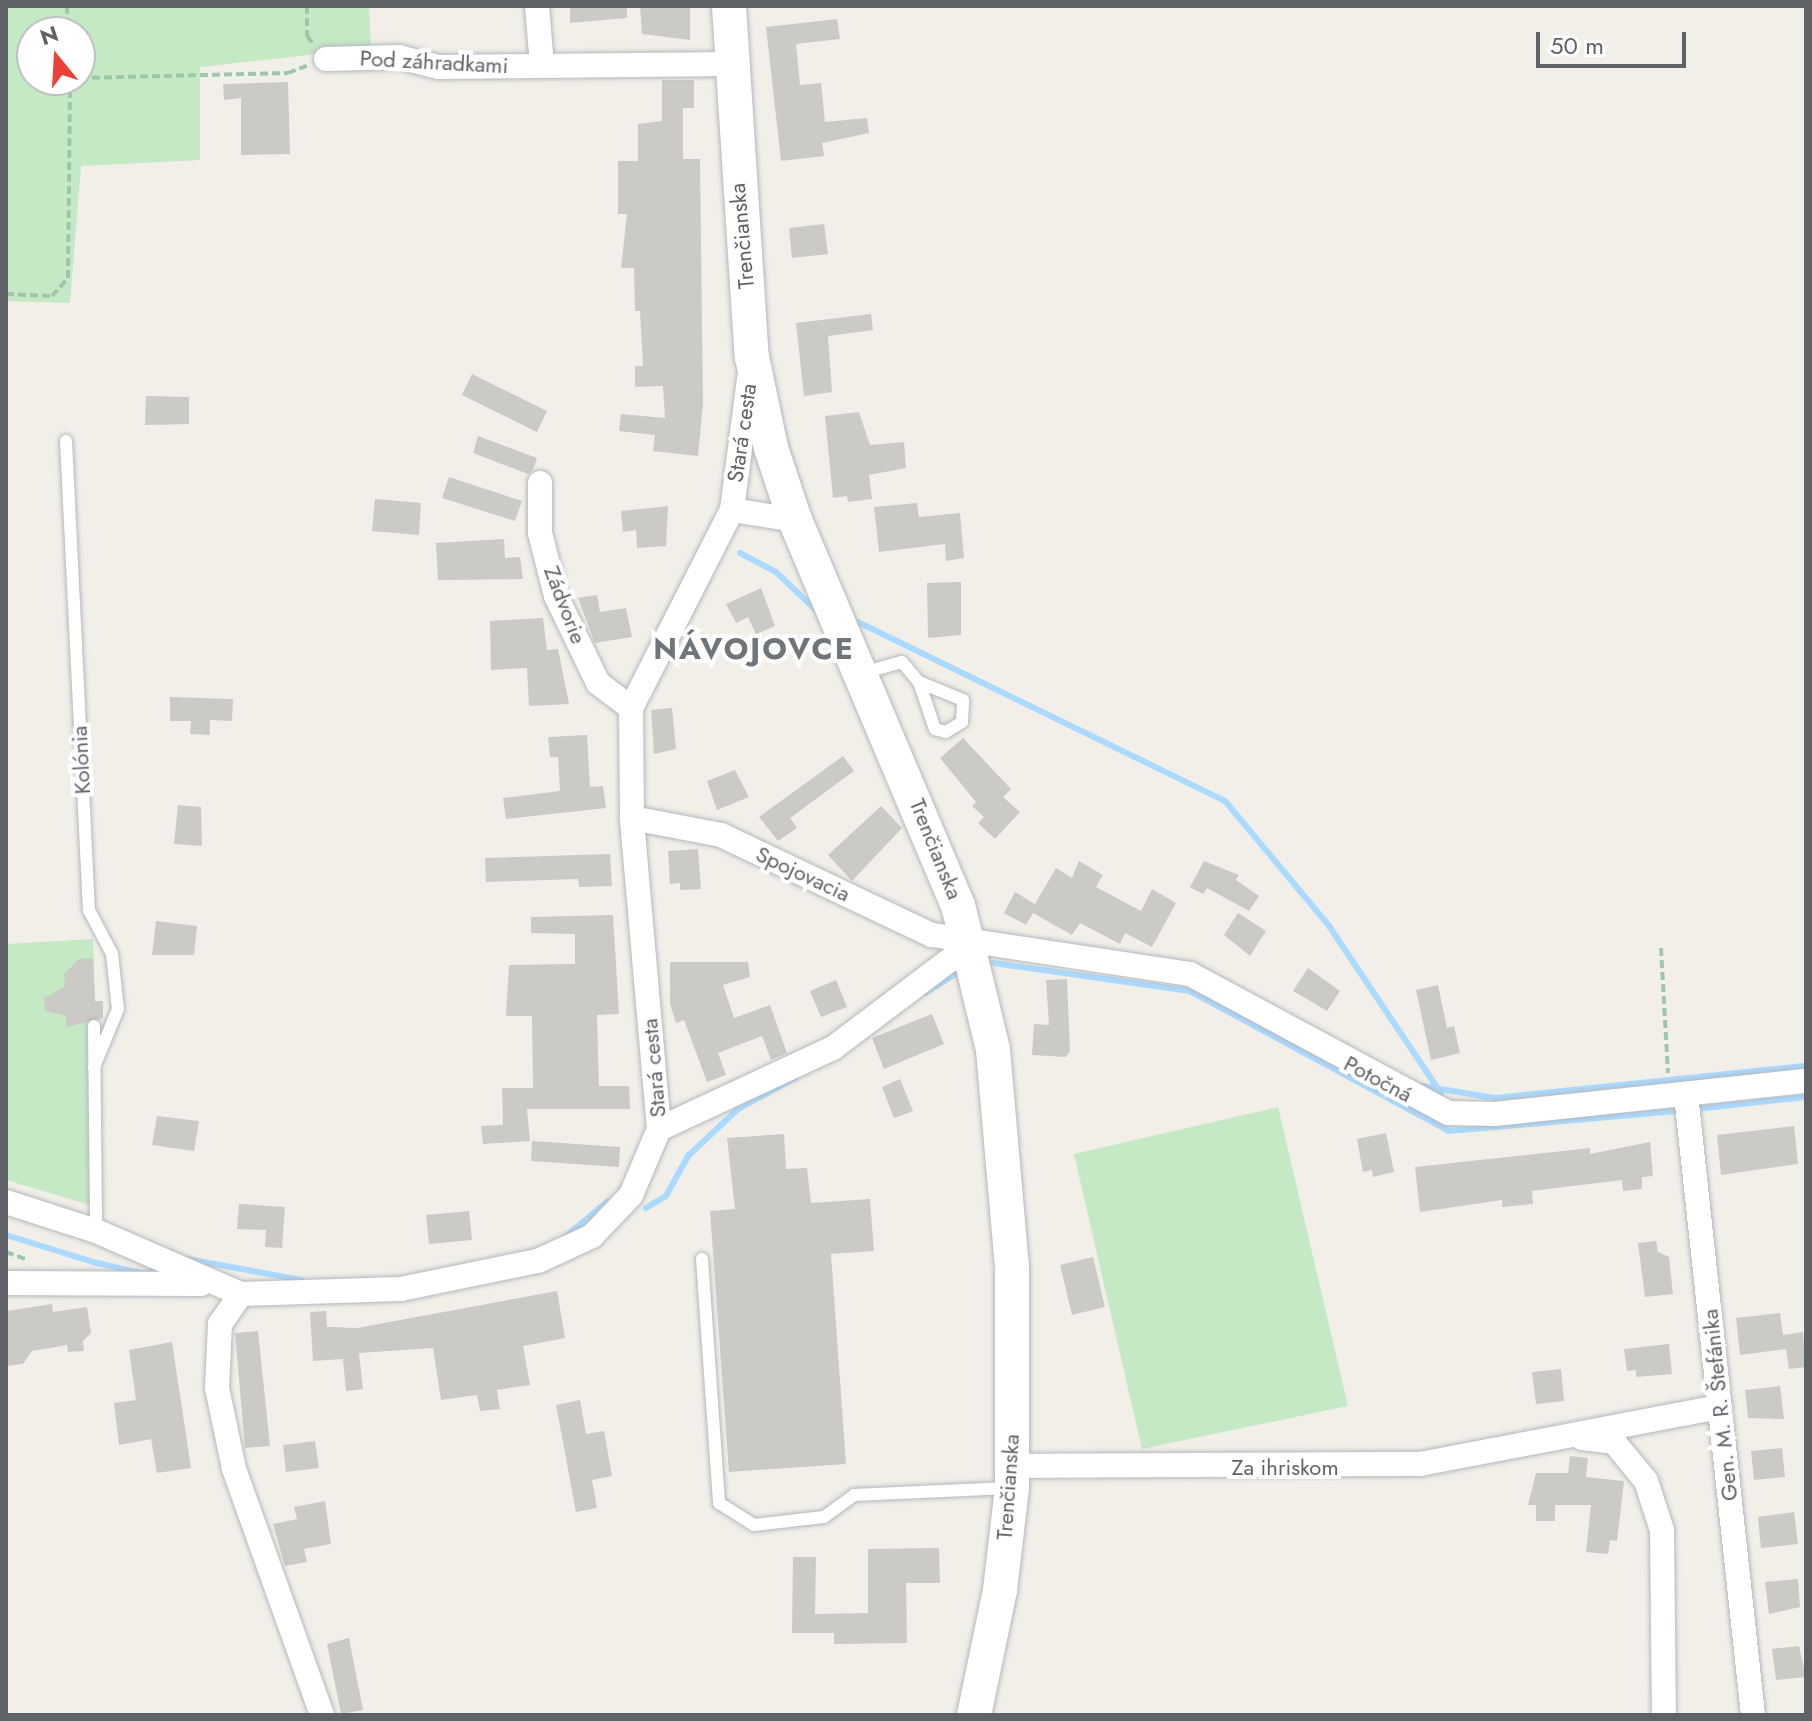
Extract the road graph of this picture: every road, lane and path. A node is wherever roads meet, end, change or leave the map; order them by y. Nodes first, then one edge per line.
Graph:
1 (307, 6) edge
2 (537, 6) edge
3 (729, 6) edge
4 (326, 59) junction
5 (733, 64) junction
6 (542, 66) junction
7 (96, 78) edge
8 (70, 96) edge
9 (6, 294) edge
10 (752, 357) junction
11 (66, 441) dead end
12 (540, 483) dead end
13 (732, 510) junction
14 (795, 520) junction
15 (862, 673) junction
16 (919, 682) junction
17 (631, 708) junction
18 (632, 818) junction
19 (971, 944) junction
20 (1661, 948) dead end
21 (94, 1026) dead end
22 (94, 1067) junction
23 (1668, 1068) dead end
24 (1806, 1081) edge
25 (1686, 1095) junction
26 (659, 1129) junction
27 (6, 1202) edge
28 (96, 1231) junction
29 (702, 1259) dead end
30 (6, 1283) edge
31 (208, 1284) junction
32 (241, 1294) junction
33 (1720, 1407) junction
34 (1556, 1434) junction
35 (1012, 1477) junction
36 (322, 1715) edge
37 (974, 1715) edge
38 (1664, 1715) edge
39 (1753, 1715) edge

1 - 4 path
2 - 6 street, Pod záhradkami
3 - 5 main road, Trenčianska
4 - 6 street, Pod záhradkami
4 - 7 path
5 - 6 street, Pod záhradkami
5 - 10 main road, Trenčianska
8 - 9 path
10 - 13 street, Stará cesta
10 - 14 main road, Trenčianska
11 - 22 lane, Kolónia
12 - 17 street, Zádvorie
13 - 14 street, Stará cesta
13 - 17 street, Stará cesta
14 - 15 main road, Trenčianska
15 - 16 lane
15 - 19 main road, Trenčianska
16 - 16 lane
17 - 18 street, Stará cesta
18 - 19 street, Spojovacia
18 - 26 street, Stará cesta
19 - 25 street, Potočná
19 - 26 street
19 - 35 main road, Trenčianska
20 - 23 path
21 - 22 lane, Kolónia
22 - 28 lane, Kolónia
24 - 25 street, Potočná
25 - 33 street, Gen. M. R. Štefánika
26 - 32 street, Stará cesta
27 - 28 street
28 - 31 street
29 - 35 lane
30 - 31 street
31 - 32 street, Stará cesta
32 - 36 street
33 - 34 street, Za ihriskom
33 - 39 street, Gen. M. R. Štefánika
34 - 35 street, Za ihriskom
34 - 38 street
35 - 37 main road, Trenčianska

